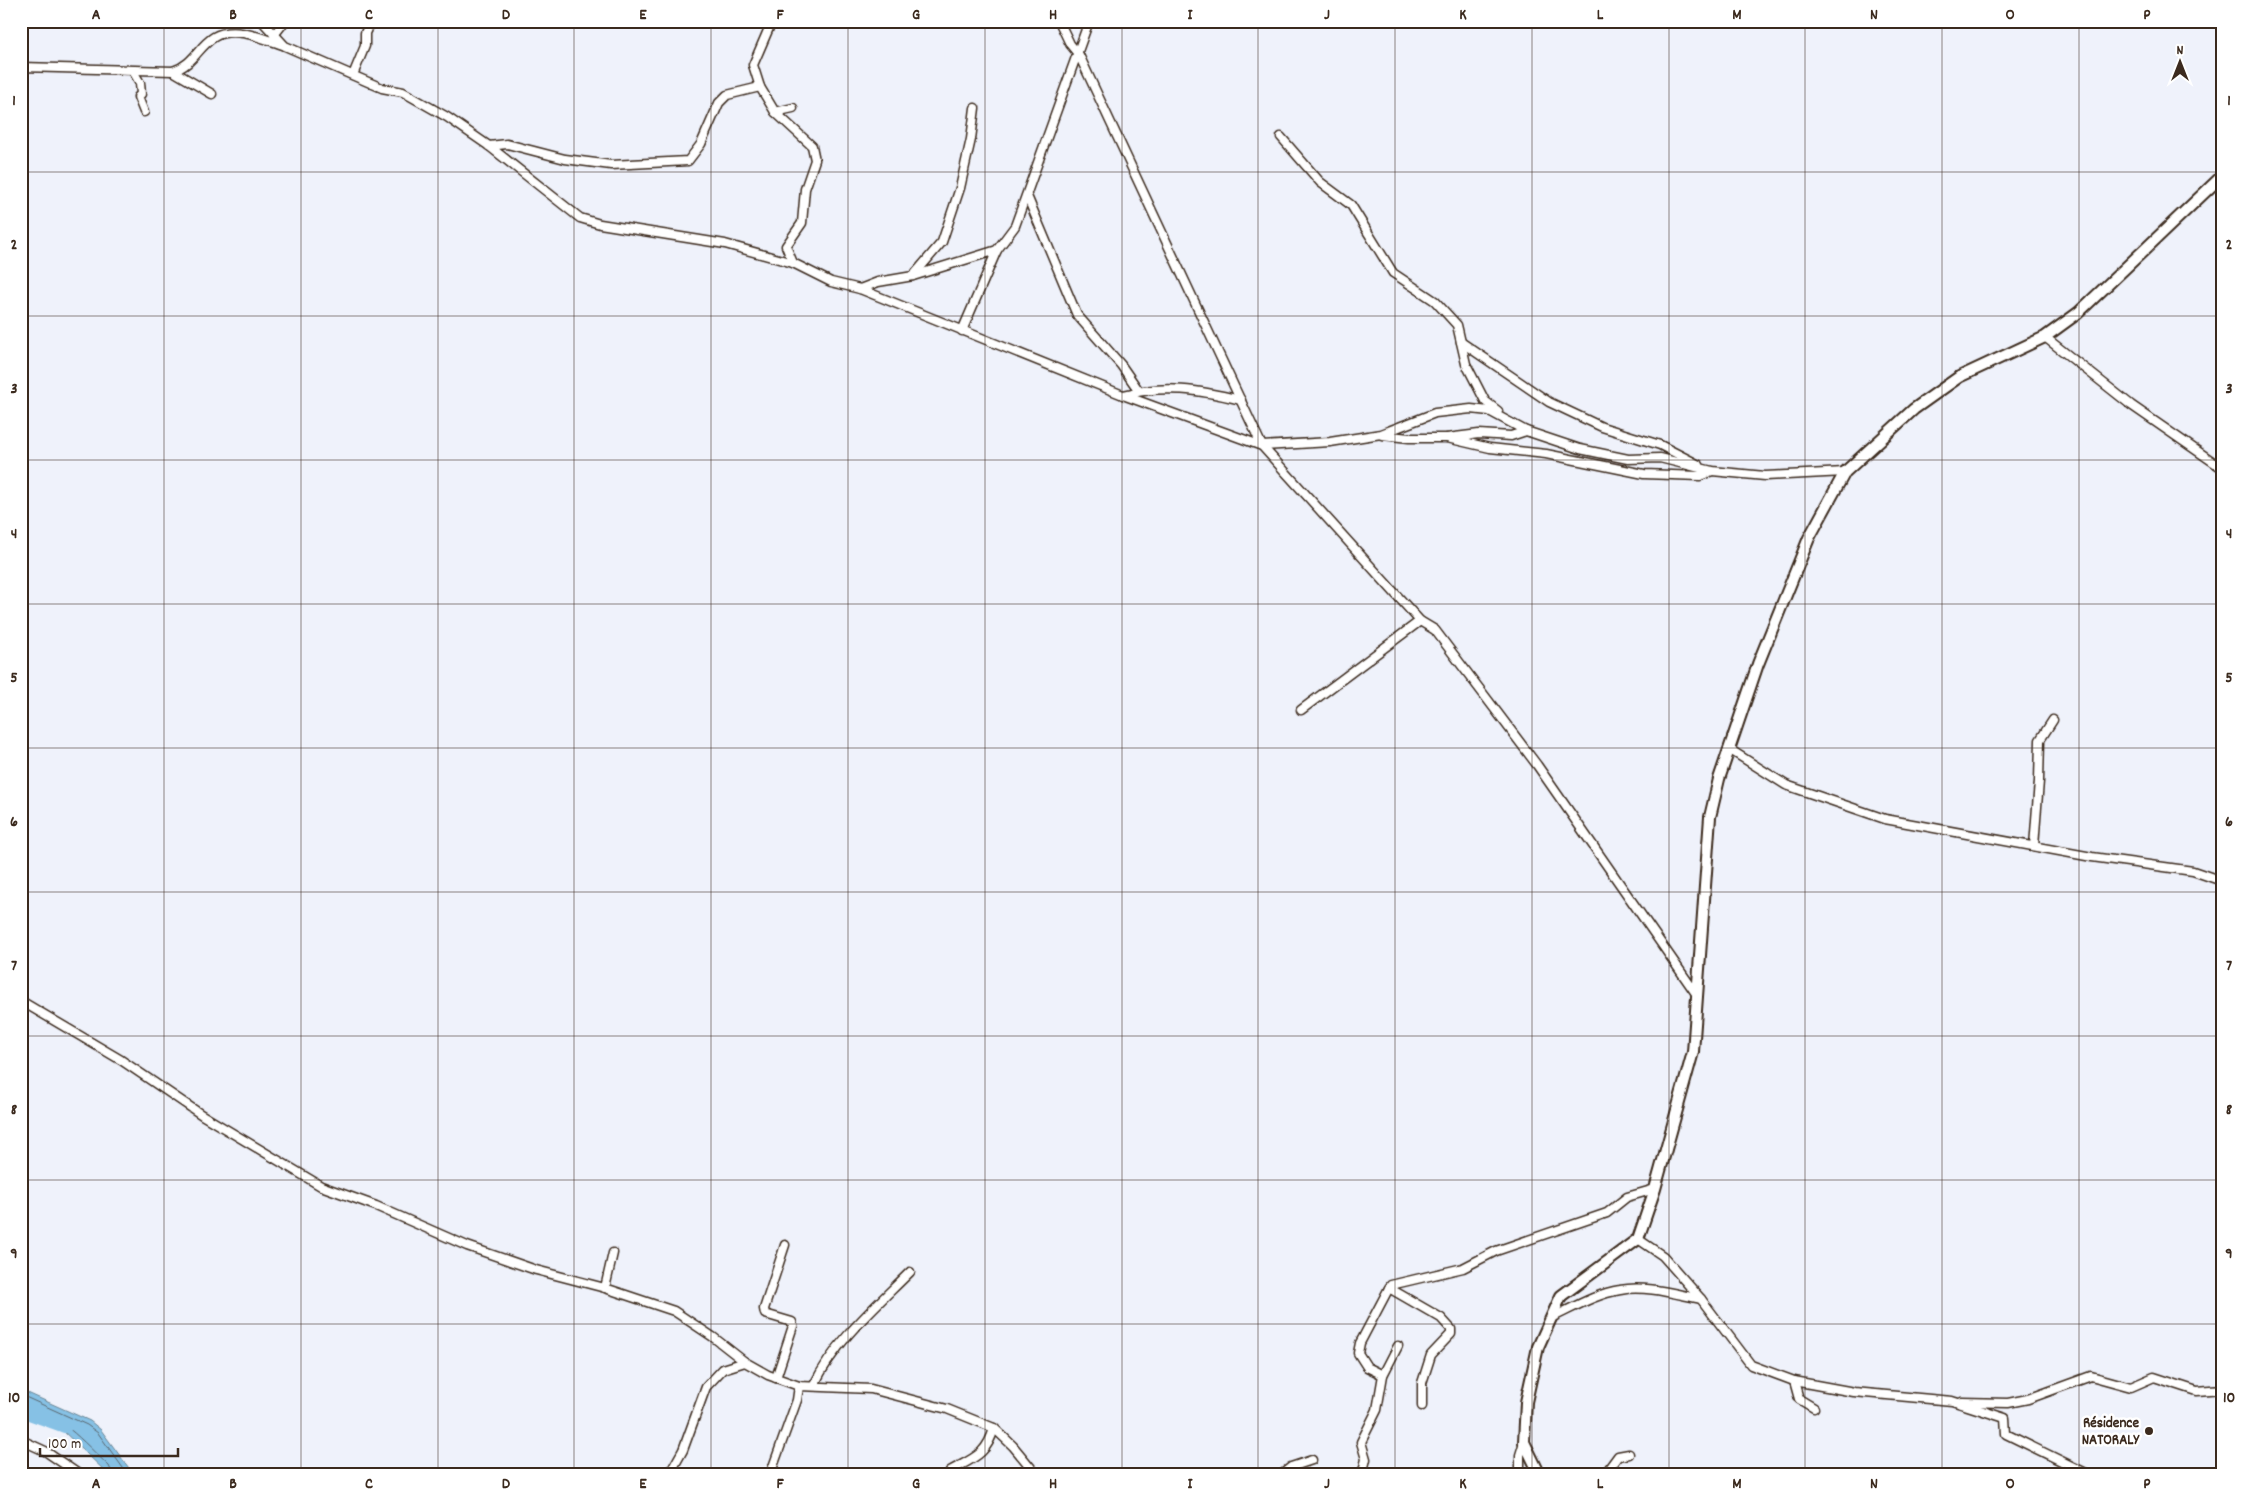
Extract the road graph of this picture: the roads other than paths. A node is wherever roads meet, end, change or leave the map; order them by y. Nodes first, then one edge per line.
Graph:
1 (262, 21) edge
2 (285, 21) edge
3 (772, 21) edge
4 (1059, 21) edge
5 (1089, 21) edge
6 (369, 26) dead end
7 (274, 35) junction
8 (284, 46) junction
9 (1079, 55) junction
10 (21, 67) edge
11 (134, 71) junction
12 (173, 71) junction
13 (353, 75) junction
14 (760, 87) junction
15 (212, 94) dead end
16 (793, 108) dead end
17 (975, 108) dead end
18 (144, 112) dead end
19 (774, 112) junction
20 (1281, 137) dead end
21 (489, 146) junction
22 (2222, 176) edge
23 (1027, 196) junction
24 (997, 250) junction
25 (793, 264) junction
26 (914, 276) junction
27 (860, 290) junction
28 (962, 331) junction
29 (2045, 336) junction
30 (1461, 342) junction
31 (1139, 391) junction
32 (1123, 396) junction
33 (1241, 400) junction
34 (1526, 431) junction
35 (1381, 434) junction
36 (1447, 438) junction
37 (1262, 446) junction
38 (2222, 468) edge
39 (1712, 471) junction
40 (1845, 472) junction
41 (1420, 620) junction
42 (1301, 710) dead end
43 (2053, 720) dead end
44 (1729, 749) junction
45 (2034, 846) junction
46 (2222, 881) edge
47 (1697, 995) junction
48 (21, 1001) edge
49 (1655, 1189) junction
50 (1638, 1239) junction
51 (785, 1245) dead end
52 (613, 1253) dead end
53 (910, 1272) dead end
54 (605, 1288) junction
55 (1389, 1288) junction
56 (1701, 1299) junction
57 (1551, 1318) junction
58 (1398, 1346) dead end
59 (745, 1362) junction
60 (1383, 1374) junction
61 (776, 1378) junction
62 (1794, 1381) junction
63 (814, 1385) junction
64 (799, 1386) junction
65 (2222, 1389) edge
66 (1952, 1401) junction
67 (1422, 1406) dead end
68 (1814, 1408) dead end
69 (994, 1428) junction
70 (21, 1440) edge
71 (1524, 1442) junction
72 (1629, 1454) dead end
73 (1312, 1460) dead end
74 (80, 1475) edge
75 (669, 1475) edge
76 (770, 1475) edge
77 (948, 1475) edge
78 (1037, 1475) edge
79 (1281, 1475) edge
80 (1362, 1475) edge
81 (1520, 1475) edge
82 (1540, 1475) edge
83 (1604, 1475) edge
84 (2090, 1475) edge

1 - 7 street
2 - 7 street
3 - 14 street
4 - 9 street
5 - 9 street
6 - 13 street
7 - 8 street
8 - 12 street
8 - 13 street
9 - 23 street
9 - 33 street
10 - 11 street
11 - 12 street
11 - 18 street
12 - 15 street
13 - 21 street
14 - 19 street
14 - 21 street
16 - 19 street
17 - 26 street
19 - 25 street
20 - 30 street
21 - 25 street
22 - 29 street
23 - 24 street
23 - 31 street
24 - 26 street
24 - 28 street
25 - 27 street
26 - 27 street
27 - 28 street
28 - 32 street
29 - 38 street
29 - 40 street
30 - 34 street
30 - 39 street
31 - 32 street
31 - 33 street
32 - 37 street
33 - 37 street
34 - 35 street
34 - 36 street
34 - 39 street
35 - 36 street
35 - 37 street
36 - 39 street
37 - 41 street
39 - 40 street
40 - 44 street
41 - 42 street
41 - 47 street
43 - 45 street
44 - 45 street
44 - 47 street
45 - 46 street
47 - 49 street
48 - 54 street
49 - 50 street
49 - 55 street
50 - 56 street
50 - 57 street
51 - 61 street
52 - 54 street
53 - 63 street
54 - 59 street
55 - 60 street
55 - 67 street
56 - 57 street
56 - 62 street
57 - 71 street
58 - 60 street
59 - 61 street
59 - 75 street
60 - 80 street
61 - 64 street
62 - 66 street
62 - 68 street
63 - 64 street
63 - 69 street
64 - 76 street
65 - 66 street
66 - 84 street
69 - 77 street
69 - 78 street
70 - 74 street
71 - 81 street
71 - 82 street
72 - 83 street
73 - 79 street

